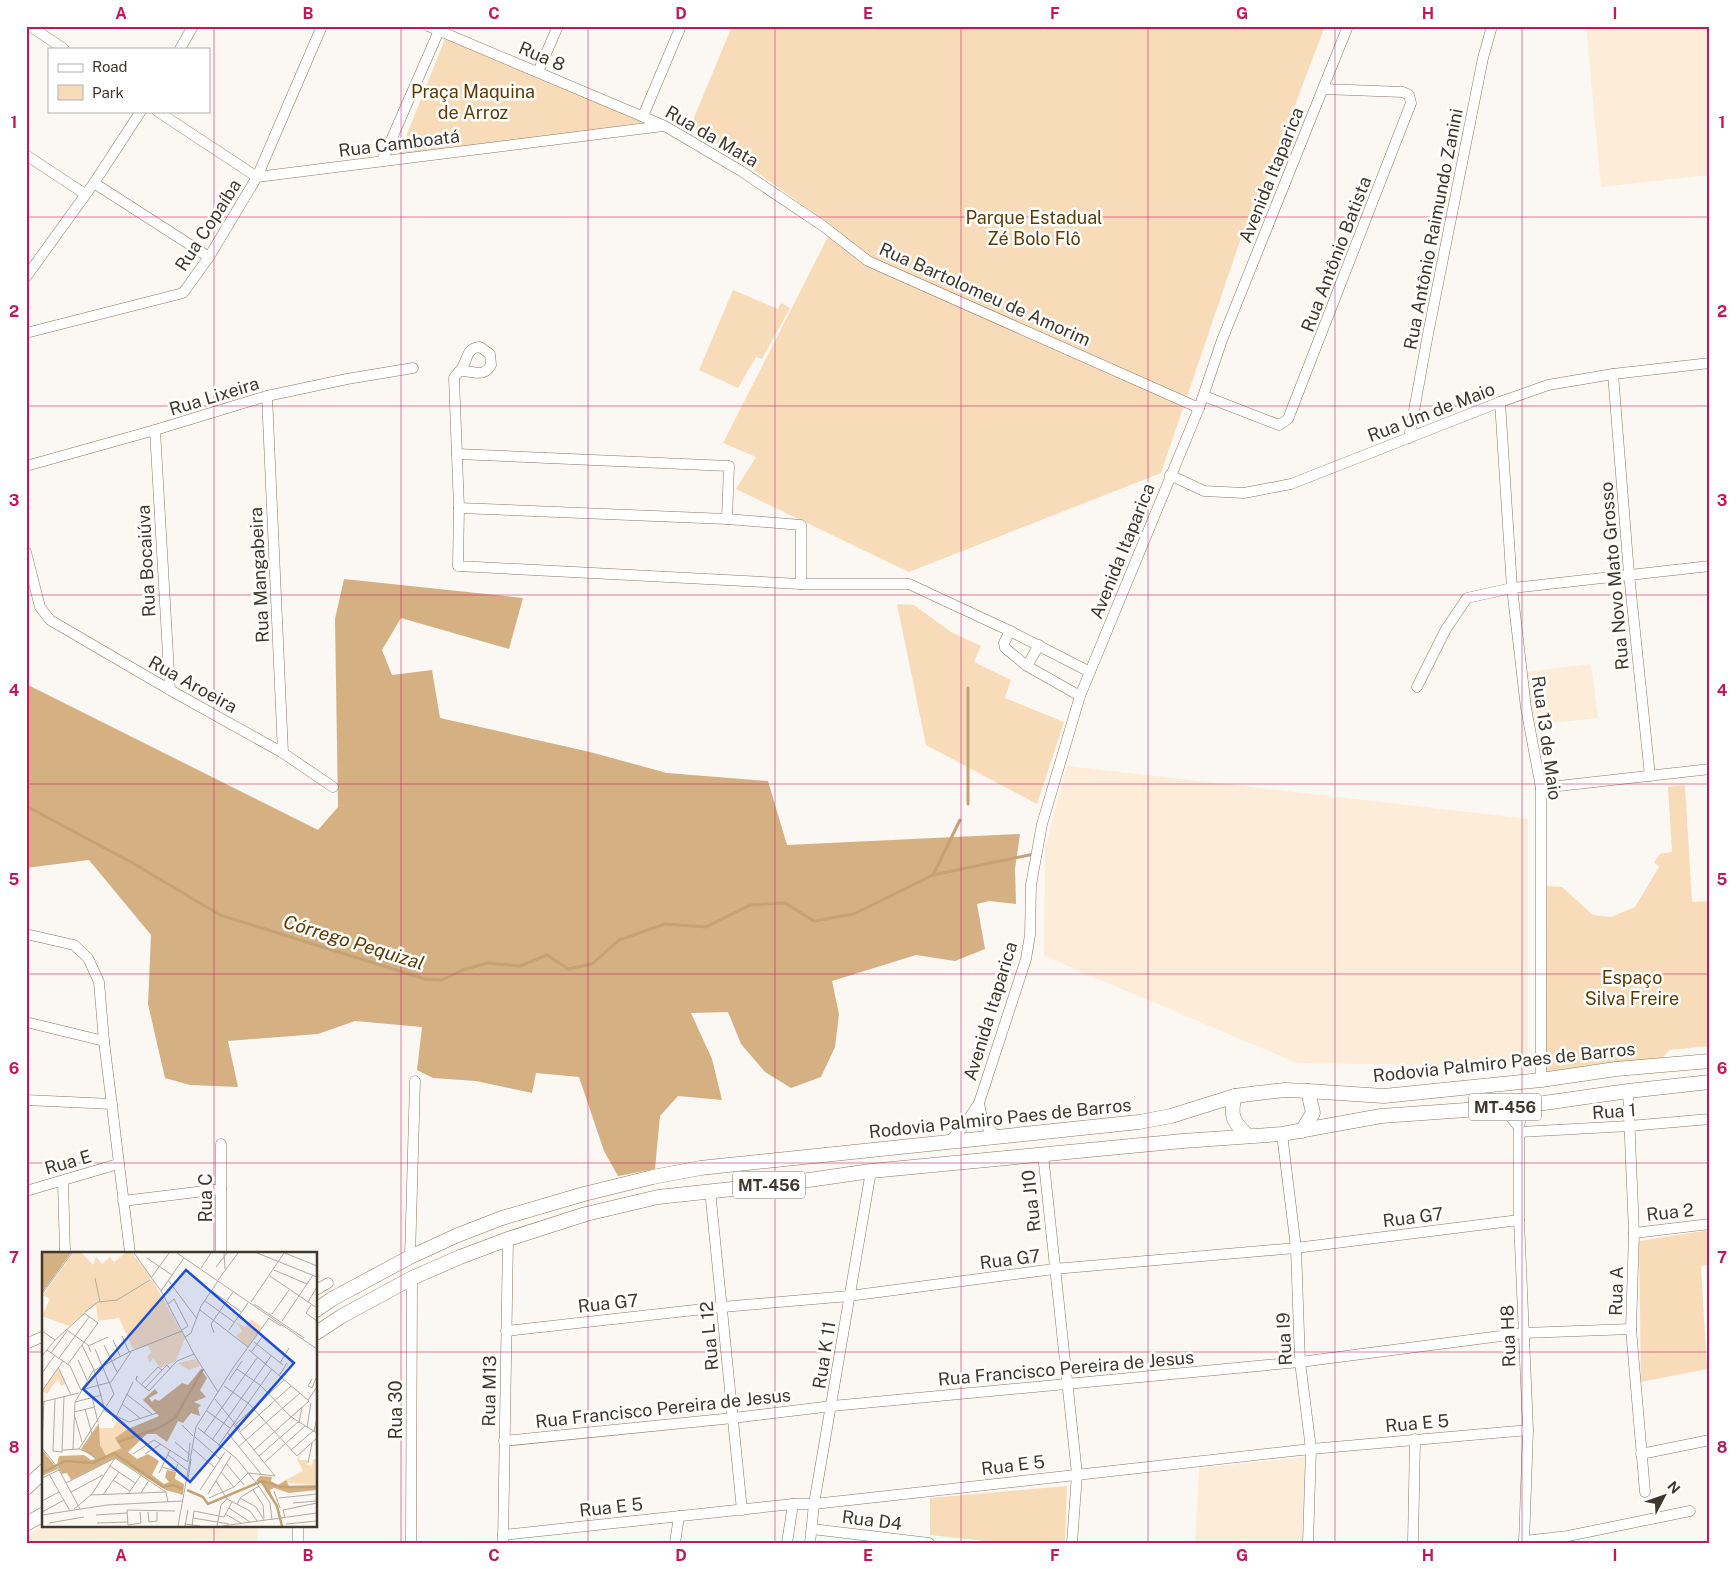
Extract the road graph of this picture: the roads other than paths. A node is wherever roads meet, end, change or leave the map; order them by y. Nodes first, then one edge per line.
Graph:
1 (30, 26) edge
2 (193, 26) edge
3 (322, 26) edge
4 (428, 26) edge
5 (558, 26) edge
6 (681, 26) edge
7 (1348, 26) edge
8 (1492, 26) edge
9 (440, 28) edge
10 (63, 48) edge
11 (181, 48) edge
12 (538, 72) junction
13 (1323, 90) junction
14 (140, 112) edge
15 (159, 112) edge
16 (644, 116) junction
17 (665, 126) junction
18 (26, 155) edge
19 (382, 161) junction
20 (258, 178) junction
21 (94, 183) junction
22 (769, 189) joint
23 (85, 194) junction
24 (209, 257) junction
25 (26, 277) edge
26 (26, 333) edge
27 (1710, 363) edge
28 (414, 368) dead end
29 (460, 371) dead end
30 (1613, 374) junction
31 (267, 396) junction
32 (1204, 396) junction
33 (1500, 402) junction
34 (1199, 408) junction
35 (155, 430) junction
36 (1409, 438) junction
37 (457, 454) junction
38 (26, 466) edge
39 (1170, 475) junction
40 (458, 508) junction
41 (727, 519) junction
42 (26, 552) edge
43 (1710, 566) edge
44 (1629, 574) junction
45 (801, 584) junction
46 (1512, 588) junction
47 (1010, 631) junction
48 (1039, 645) junction
49 (1027, 666) junction
50 (1090, 672) junction
51 (1416, 686) dead end
52 (170, 690) junction
53 (1080, 696) junction
54 (283, 753) junction
55 (1710, 769) edge
56 (1650, 776) junction
57 (333, 787) dead end
58 (1541, 788) junction
59 (26, 934) edge
60 (26, 1022) edge
61 (104, 1041) junction
62 (1710, 1061) edge
63 (1541, 1080) junction
64 (415, 1081) dead end
65 (1710, 1082) edge
66 (1308, 1091) junction
67 (1628, 1091) junction
68 (1235, 1096) junction
69 (26, 1100) edge
70 (979, 1103) junction
71 (112, 1104) junction
72 (1523, 1106) junction
73 (1502, 1107) junction
74 (1710, 1119) edge
75 (1629, 1126) junction
76 (1520, 1130) junction
77 (1302, 1131) junction
78 (1282, 1134) junction
79 (1248, 1136) junction
80 (998, 1137) junction
81 (949, 1142) junction
82 (221, 1144) dead end
83 (1043, 1154) junction
84 (118, 1164) junction
85 (871, 1171) junction
86 (63, 1181) junction
87 (221, 1189) junction
88 (710, 1190) junction
89 (26, 1192) edge
90 (123, 1201) junction
91 (1519, 1220) junction
92 (1710, 1224) edge
93 (1634, 1233) junction
94 (508, 1239) junction
95 (1296, 1248) junction
96 (65, 1252) edge
97 (130, 1252) edge
98 (221, 1252) edge
99 (410, 1258) junction
100 (1054, 1269) junction
101 (412, 1278) junction
102 (328, 1283) dead end
103 (318, 1289) edge
104 (849, 1296) junction
105 (722, 1307) junction
106 (318, 1309) edge
107 (1632, 1329) junction
108 (506, 1331) junction
109 (318, 1332) edge
110 (1524, 1333) junction
111 (42, 1337) edge
112 (26, 1344) edge
113 (1300, 1362) junction
114 (1067, 1384) junction
115 (832, 1406) junction
116 (733, 1418) junction
117 (1528, 1430) junction
118 (1416, 1439) junction
119 (1710, 1440) edge
120 (504, 1441) junction
121 (1311, 1449) junction
122 (1641, 1454) junction
123 (42, 1473) edge
124 (1077, 1474) junction
125 (26, 1488) edge
126 (1645, 1492) dead end
127 (793, 1504) junction
128 (814, 1504) junction
129 (742, 1510) junction
130 (1690, 1511) dead end
131 (42, 1515) edge
132 (679, 1516) junction
133 (26, 1524) edge
134 (298, 1526) edge
135 (812, 1529) junction
136 (503, 1539) edge
137 (1569, 1539) edge
138 (1524, 1542) edge
139 (298, 1543) edge
140 (410, 1543) edge
141 (675, 1543) edge
142 (787, 1543) edge
143 (810, 1543) edge
144 (929, 1543) edge
145 (1072, 1543) edge
146 (1308, 1543) edge
147 (1413, 1543) edge

1 - 10 street
2 - 11 street
3 - 20 street, Rua Copaíba
4 - 9 street, Rua 8
5 - 12 street
6 - 16 street, Rua da Mata
7 - 13 street, Avenida Itaparica
8 - 36 street, Rua Antônio Raimundo Zanini
9 - 12 street, Rua 8
9 - 19 street
12 - 16 street, Rua 8
13 - 32 street, Avenida Itaparica
13 - 32 street, Rua Antônio Batista
14 - 21 street
15 - 20 street
16 - 17 street, Rua da Mata
17 - 19 street, Rua Camboatá
17 - 22 street, Rua da Mata
18 - 23 street
19 - 20 street, Rua Camboatá
20 - 24 street, Rua Copaíba
21 - 23 street
21 - 24 street
22 - 34 street, Rua Bartolomeu de Amorim
23 - 25 street
24 - 26 street, Rua Copaíba
27 - 30 street, Rua Um de Maio
28 - 31 street, Rua Lixeira
29 - 37 street
30 - 33 street, Rua Um de Maio
30 - 44 street, Rua Novo Mato Grosso
31 - 35 street, Rua Lixeira
31 - 54 street, Rua Mangabeira
32 - 34 street, Avenida Itaparica
33 - 36 street, Rua Um de Maio
33 - 46 street, Rua 13 de Maio
34 - 39 street, Avenida Itaparica
35 - 38 street, Rua Lixeira
35 - 52 street, Rua Bocaiúva
36 - 39 street, Rua Um de Maio
37 - 40 street
37 - 41 street
39 - 50 street, Avenida Itaparica
40 - 41 street
40 - 45 street
41 - 45 street
42 - 52 street, Rua Aroeira
43 - 44 street
44 - 46 street
44 - 56 street, Rua Novo Mato Grosso
45 - 47 street
46 - 51 street
46 - 58 street, Rua 13 de Maio
47 - 48 street
47 - 49 street
48 - 49 street
48 - 50 street
49 - 53 street
50 - 53 street, Avenida Itaparica
52 - 54 street, Rua Aroeira
53 - 70 street, Avenida Itaparica
54 - 57 street, Rua Aroeira
55 - 56 street
56 - 58 street
58 - 63 street, Rua 13 de Maio
59 - 61 street
60 - 61 street
61 - 71 street
62 - 63 main road, Rodovia Palmiro Paes de Barros / MT-456
63 - 66 main road, Rodovia Palmiro Paes de Barros / MT-456
64 - 99 street
65 - 67 main road, MT-456
66 - 68 main road, Rodovia Palmiro Paes de Barros / MT-456
66 - 77 main road
67 - 72 main road, MT-456
67 - 75 street, Rua A
68 - 79 main road
68 - 80 main road, Rodovia Palmiro Paes de Barros / MT-456
69 - 71 street
70 - 80 street, Avenida Itaparica
70 - 81 street, Avenida Itaparica
71 - 84 street
72 - 73 main road, MT-456
72 - 76 street, Rua H8
73 - 76 street
73 - 77 main road, MT-456
74 - 75 street, Rua 1
75 - 76 street, Rua 1
75 - 93 street, Rua A
76 - 91 street, Rua H8
77 - 78 main road, MT-456
78 - 79 main road, MT-456
78 - 95 street, Rua I9
79 - 83 main road, MT-456
80 - 81 main road, Rodovia Palmiro Paes de Barros / MT-456
81 - 99 main road, Rodovia Palmiro Paes de Barros / MT-456
82 - 87 street, Rua C
83 - 85 main road, MT-456
83 - 100 street, Rua J10
84 - 86 street, Rua E
84 - 90 street
85 - 88 main road, MT-456
85 - 104 street, Rua K 11
86 - 89 street, Rua E
86 - 96 street
87 - 90 street
87 - 98 street, Rua C
88 - 94 main road, MT-456
88 - 105 street, Rua L 12
90 - 97 street
91 - 95 street, Rua G7
91 - 110 street, Rua H8
92 - 93 street, Rua 2
93 - 107 street, Rua A
94 - 101 main road, MT-456
94 - 108 street, Rua M13
95 - 100 street, Rua G7
95 - 113 street, Rua I9
99 - 106 main road, Rodovia Palmiro Paes de Barros / MT-456
100 - 104 street, Rua G7
100 - 114 street, Rua J10
101 - 109 main road, MT-456
101 - 140 street, Rua 30
102 - 103 street
104 - 105 street, Rua G7
104 - 115 street, Rua K 11
105 - 108 street, Rua G7
105 - 116 street, Rua L 12
107 - 110 street, Rua Francisco Pereira de Jesus
107 - 122 street, Rua A
108 - 120 street, Rua M13
110 - 113 street, Rua Francisco Pereira de Jesus
110 - 117 street, Rua H8
111 - 112 street
113 - 114 street, Rua Francisco Pereira de Jesus
113 - 121 street, Rua I9
114 - 115 street, Rua Francisco Pereira de Jesus
114 - 124 street, Rua J10
115 - 116 street, Rua Francisco Pereira de Jesus
115 - 128 street, Rua K 11
116 - 120 street, Rua Francisco Pereira de Jesus
116 - 129 street, Rua L 12
117 - 118 street, Rua E 5
117 - 138 street, Rua H8
118 - 121 street, Rua E 5
118 - 147 street
119 - 122 street
120 - 136 street, Rua M13
121 - 124 street, Rua E 5
121 - 146 street, Rua I9
122 - 126 street, Rua A
123 - 125 main road
124 - 128 street, Rua E 5
124 - 145 street, Rua J10
127 - 128 street, Rua E 5
127 - 129 street, Rua E 5
127 - 142 street
128 - 135 street, Rua K 11
129 - 132 street, Rua E 5
130 - 137 street
131 - 133 main road
132 - 136 street, Rua E 5
132 - 141 street
134 - 139 street
135 - 143 street, Rua K 11
135 - 144 street, Rua D4
137 - 138 street

